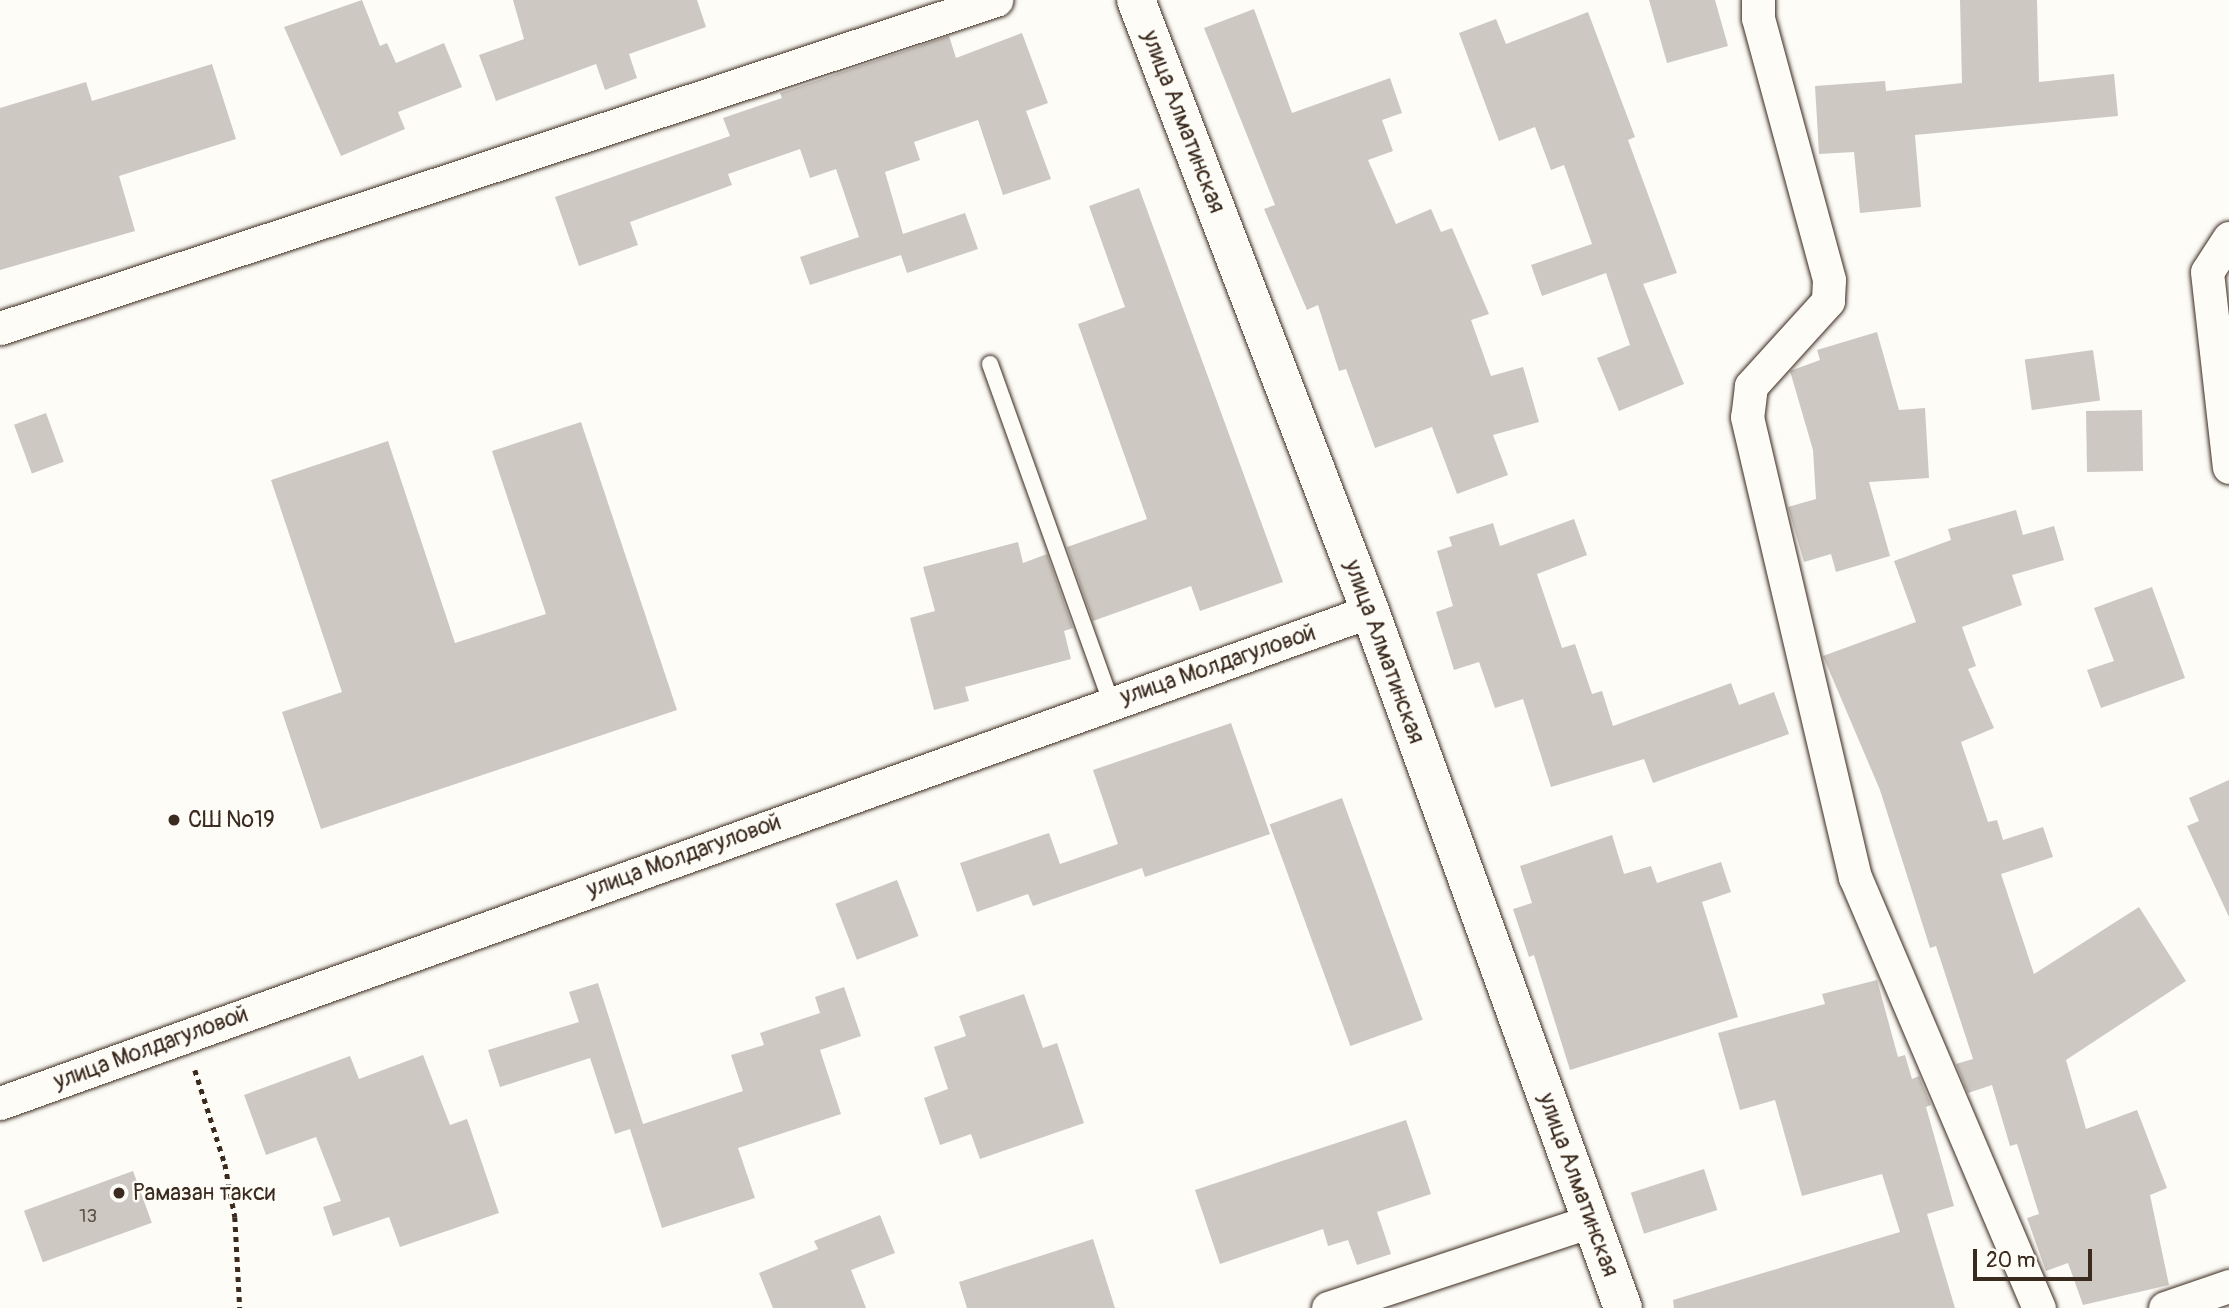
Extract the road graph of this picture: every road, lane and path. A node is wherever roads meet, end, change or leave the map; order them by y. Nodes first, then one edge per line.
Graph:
1 (996, 0) edge
2 (1136, 0) edge
3 (1758, 0) edge
4 (2229, 238) edge
5 (0, 328) edge
6 (990, 364) dead end
7 (2229, 467) edge
8 (1370, 611) junction
9 (1111, 702) junction
10 (184, 1036) junction
11 (0, 1103) edge
12 (1591, 1221) junction
13 (2229, 1286) edge
14 (240, 1308) edge
15 (1328, 1308) edge
16 (1623, 1308) edge
17 (2039, 1308) edge
18 (2165, 1308) edge

1 - 5 street
2 - 8 street, улица Алматинская
3 - 17 street
4 - 7 street
6 - 9 lane
8 - 9 street, улица Молдагуловой
8 - 12 street, улица Алматинская
9 - 10 street, улица Молдагуловой
10 - 11 street, улица Молдагуловой
10 - 14 path
12 - 15 street
12 - 16 street, улица Алматинская
13 - 18 street

